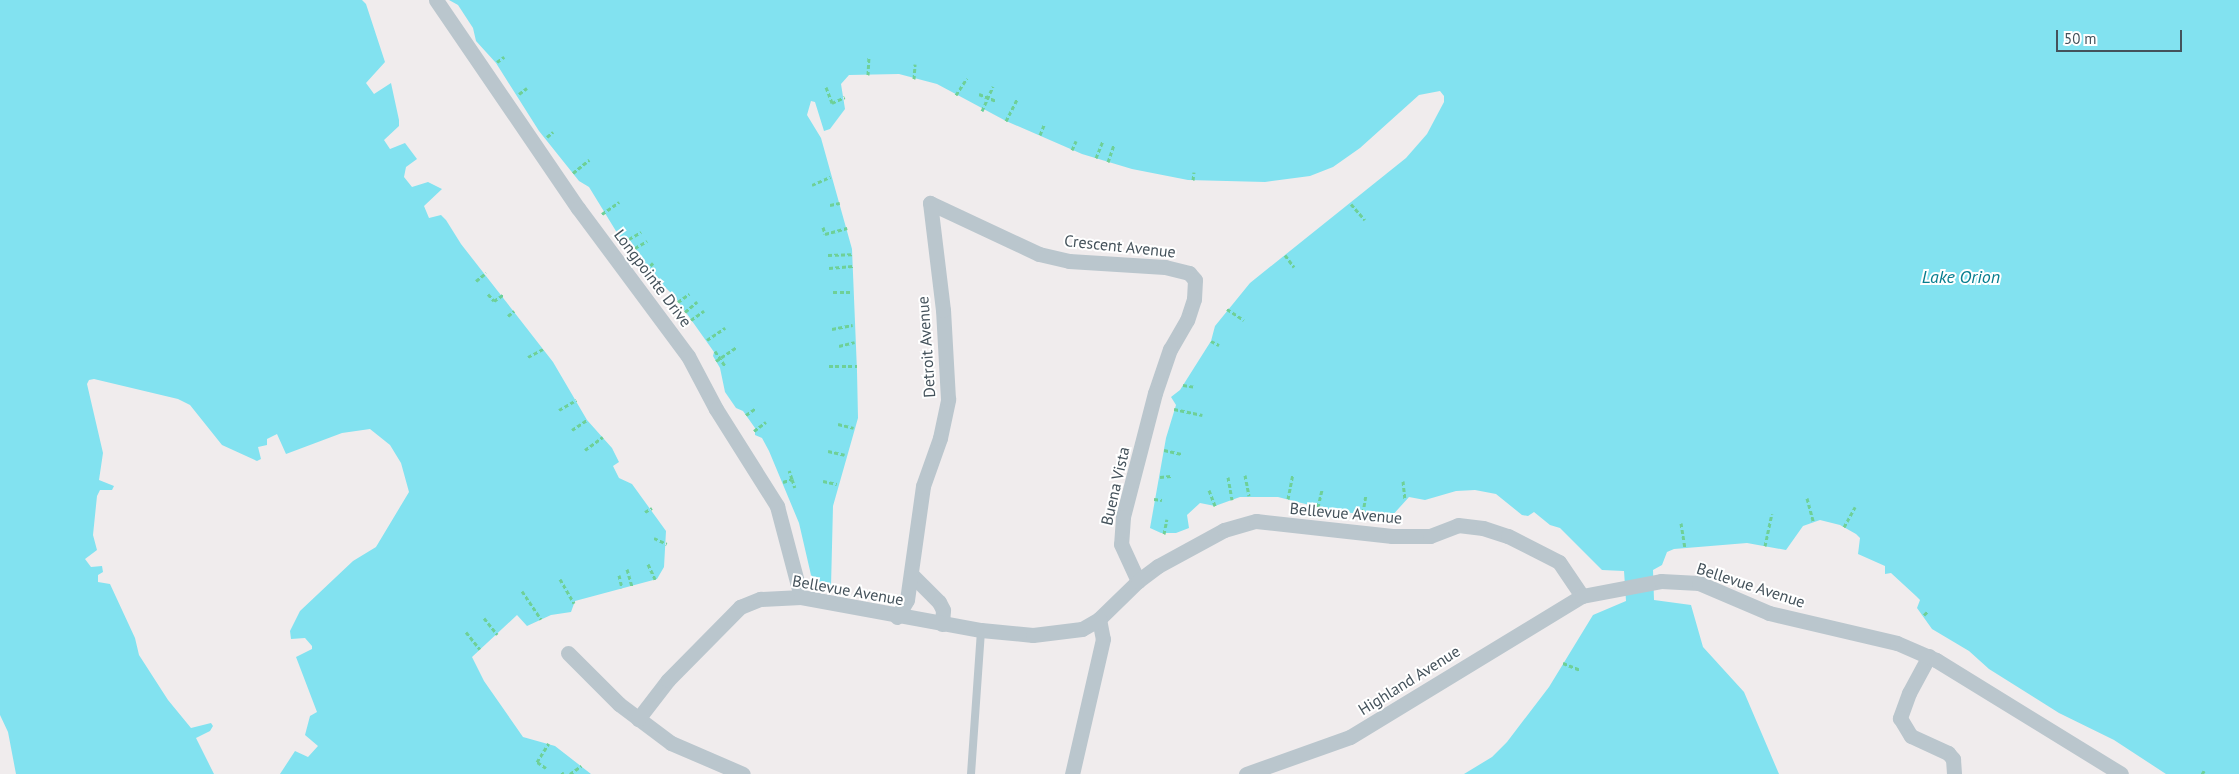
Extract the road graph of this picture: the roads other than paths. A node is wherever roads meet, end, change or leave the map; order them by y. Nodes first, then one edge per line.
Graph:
1 (436, 0) edge
2 (930, 202) joint
3 (1194, 280) joint
4 (912, 575) junction
5 (1138, 582) junction
6 (1582, 596) junction
7 (801, 597) junction
8 (897, 617) junction
9 (1099, 619) junction
10 (942, 624) junction
11 (981, 630) junction
12 (568, 653) dead end
13 (1929, 656) junction
14 (638, 719) junction
15 (743, 774) edge
16 (971, 774) edge
17 (1072, 774) edge
18 (1246, 774) edge
19 (1954, 774) edge
20 (2121, 774) edge

1 - 7 street, Longpointe Drive
2 - 3 street, Crescent Avenue
2 - 4 street, Detroit Avenue
3 - 5 street, Buena Vista
4 - 8 street, Detroit Avenue
4 - 10 street
5 - 6 street, Bellevue Avenue
5 - 9 street
6 - 13 street, Bellevue Avenue
6 - 18 street, Highland Avenue
7 - 8 street, Bellevue Avenue
7 - 14 street, Bellevue Avenue
8 - 10 street, Bellevue Avenue
9 - 11 street, Bellevue Avenue
9 - 17 street
10 - 11 street, Bellevue Avenue
11 - 16 lane
12 - 14 street
13 - 19 street
13 - 20 street, Bellevue Avenue
14 - 15 street

